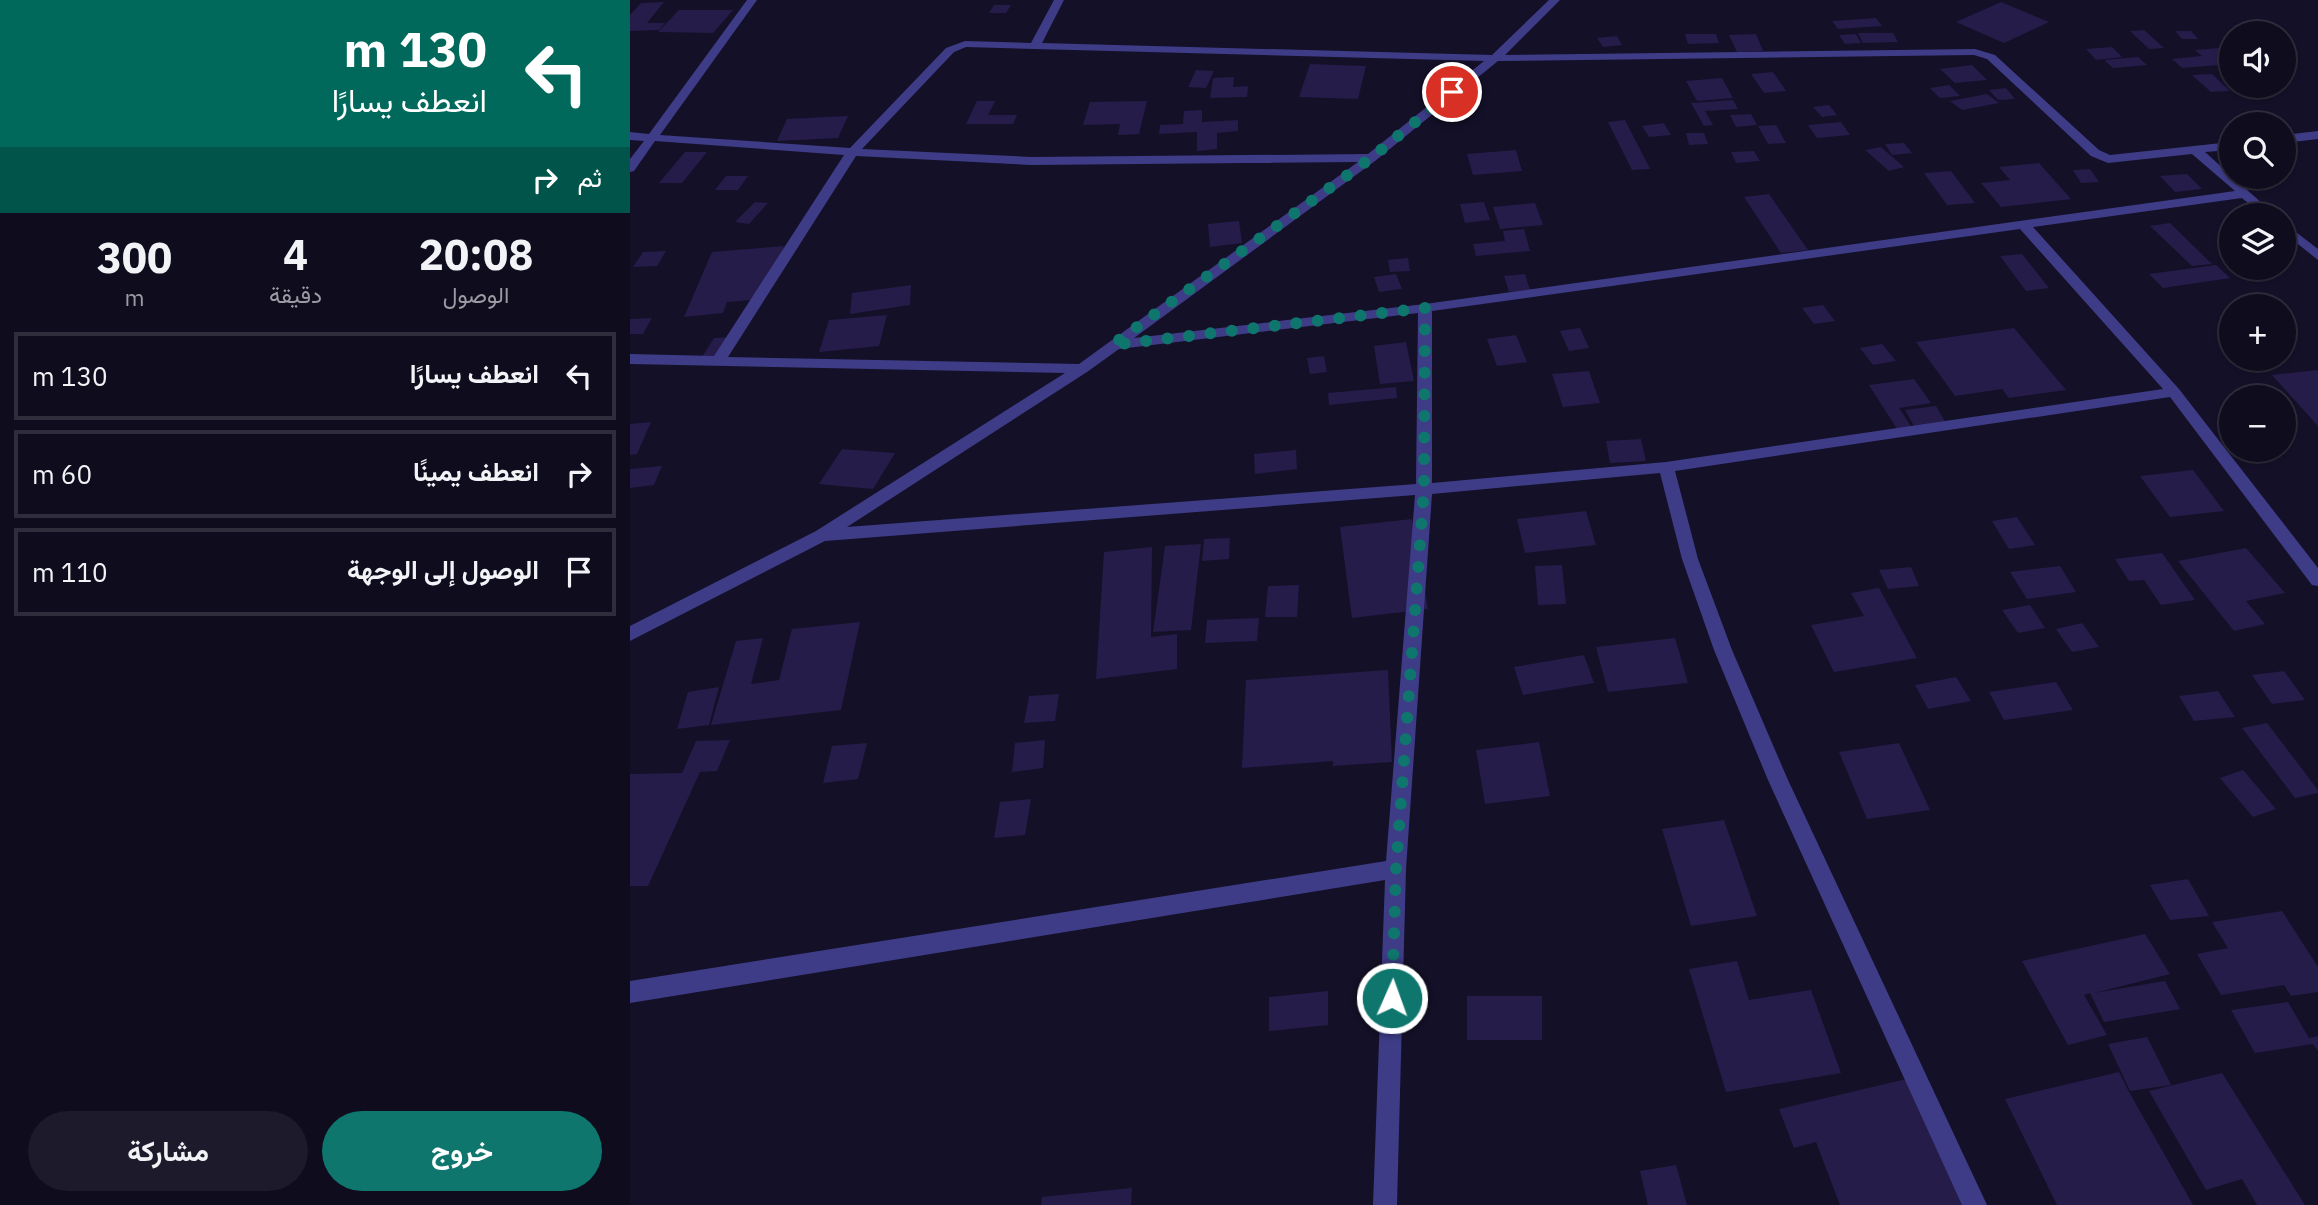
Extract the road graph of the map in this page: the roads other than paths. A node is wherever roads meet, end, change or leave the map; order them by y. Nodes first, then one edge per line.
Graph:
1 (752, 0) edge
2 (1059, 0) edge
3 (1555, 0) edge
4 (1035, 46) junction
5 (1495, 58) junction
6 (2318, 135) edge
7 (630, 136) edge
8 (650, 137) junction
9 (2296, 138) edge
10 (2219, 147) edge
11 (2195, 150) junction
12 (852, 153) junction
13 (1371, 158) junction
14 (630, 167) edge
15 (2243, 194) junction
16 (2254, 203) edge
17 (2024, 224) junction
18 (2296, 237) edge
19 (2318, 256) edge
20 (1425, 308) junction
21 (1112, 345) junction
22 (630, 359) edge
23 (718, 361) junction
24 (1082, 369) junction
25 (2174, 392) junction
26 (1666, 467) junction
27 (1424, 489) junction
28 (822, 535) junction
29 (2318, 580) edge
30 (661, 617) junction
31 (630, 619) edge
32 (630, 634) edge
33 (1396, 869) junction
34 (630, 992) edge
35 (1385, 1205) edge
36 (1975, 1205) edge

1 - 8 street
2 - 4 street
3 - 5 street
4 - 5 street
4 - 12 street
5 - 11 street
5 - 13 street
6 - 9 street
7 - 8 street
8 - 12 street
8 - 14 street
10 - 11 street
11 - 15 street
12 - 13 street
12 - 23 street
13 - 21 street
15 - 16 street
15 - 17 street
17 - 20 street
17 - 25 street
18 - 19 street
20 - 21 street
20 - 27 street
21 - 24 street
22 - 23 street
23 - 24 street
24 - 28 street
25 - 26 street
25 - 29 street
26 - 27 street
26 - 36 street
27 - 28 street
27 - 33 street
28 - 30 street
30 - 31 street
30 - 32 street
33 - 34 street
33 - 35 street

